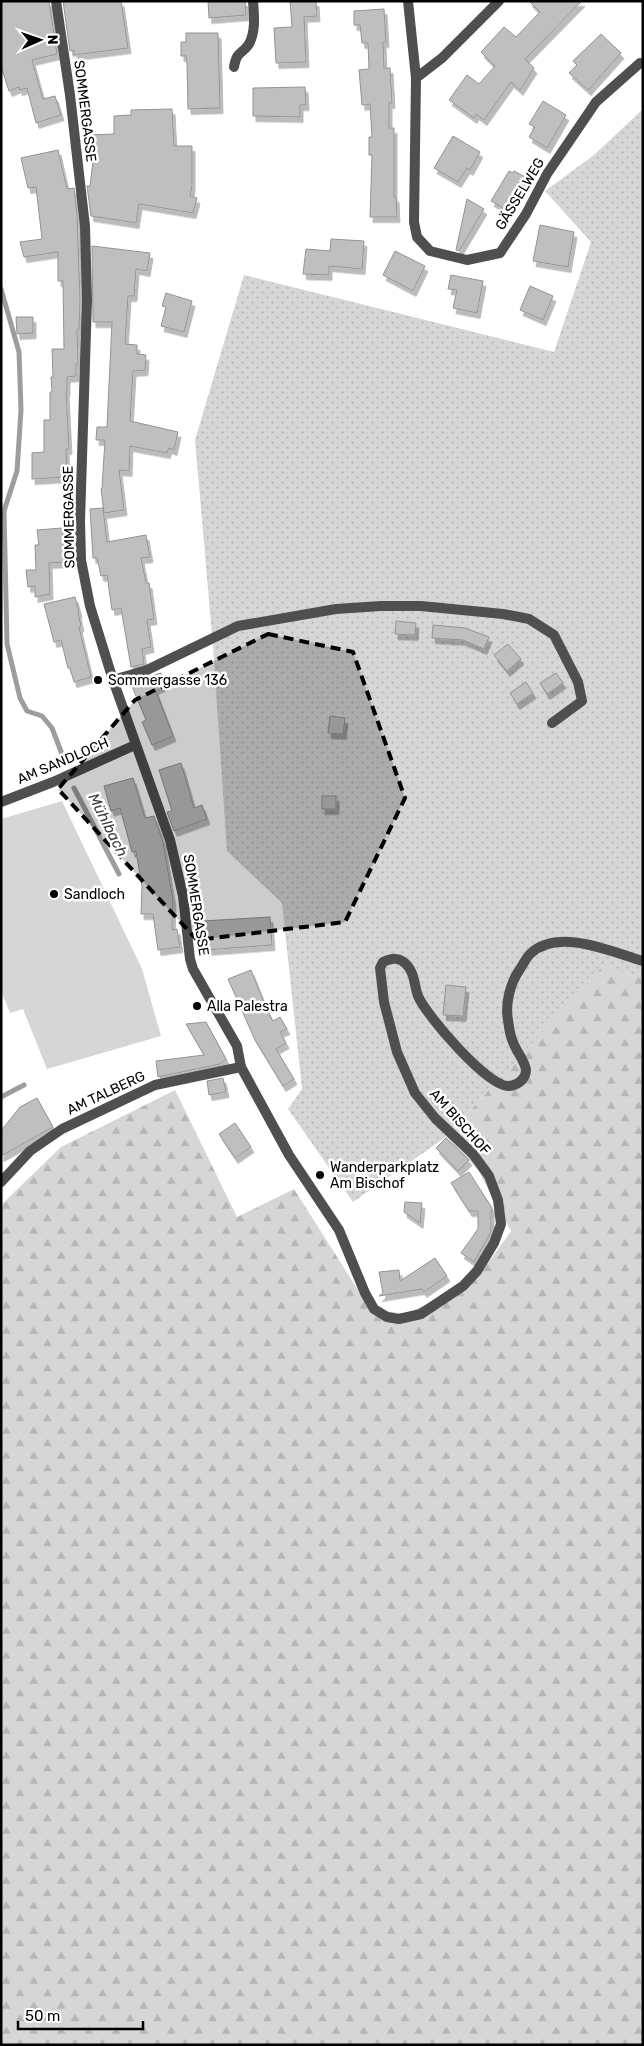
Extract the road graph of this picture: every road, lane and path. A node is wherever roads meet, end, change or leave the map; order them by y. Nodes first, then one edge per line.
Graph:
1 (56, 1) edge
2 (253, 1) edge
3 (408, 1) edge
4 (500, 1) edge
5 (640, 63) dead end
6 (234, 66) dead end
7 (416, 78) junction
8 (113, 680) junction
9 (552, 723) dead end
10 (135, 745) junction
11 (1, 802) edge
12 (643, 961) edge
13 (240, 1067) junction
14 (1, 1182) edge

1 - 8 street, SOMMERGASSE
2 - 6 street
3 - 7 street, GÄSSELWEG
4 - 7 street
5 - 7 street, GÄSSELWEG
8 - 9 street
8 - 10 street, SOMMERGASSE
10 - 11 street, AM SANDLOCH
10 - 13 street, SOMMERGASSE
12 - 13 street, AM BISCHOF
13 - 14 street, AM TALBERG

